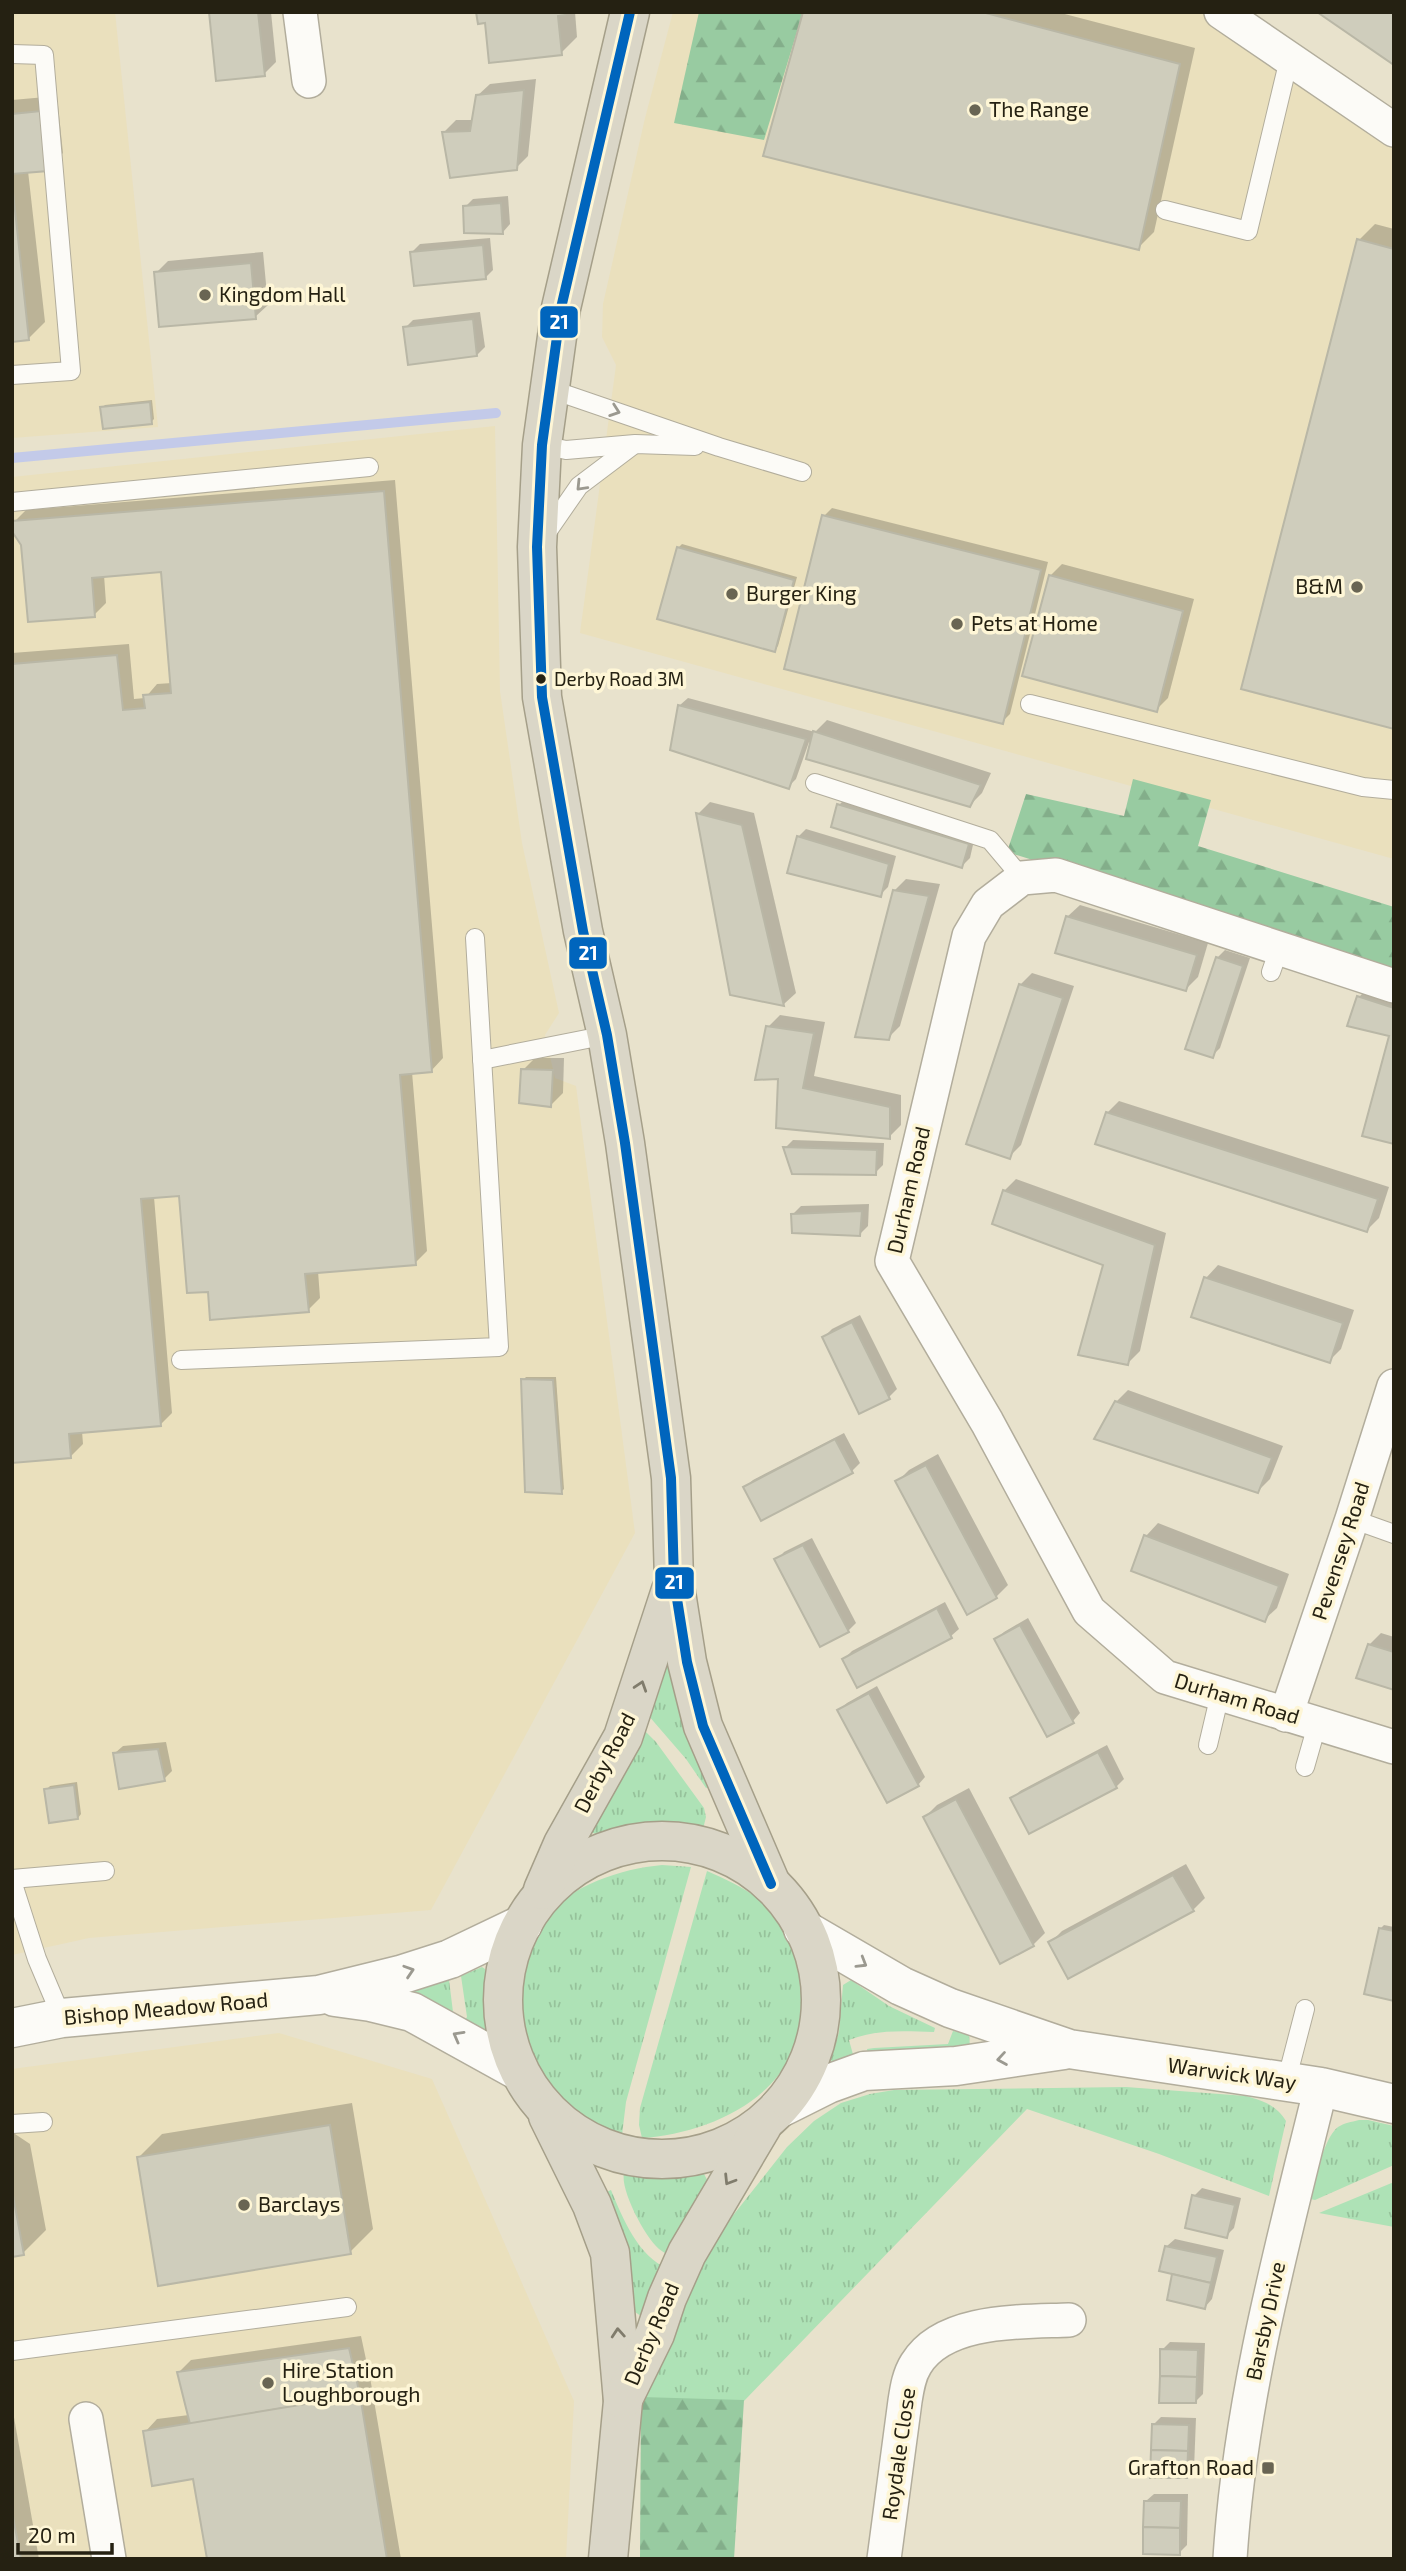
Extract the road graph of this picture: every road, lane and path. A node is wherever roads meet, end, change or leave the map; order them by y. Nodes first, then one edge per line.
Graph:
1 (300, 12) edge
2 (630, 12) edge
3 (1221, 12) edge
4 (12, 54) edge
5 (1289, 59) junction
6 (309, 81) dead end
7 (1394, 130) edge
8 (1165, 210) dead end
9 (12, 375) edge
10 (550, 389) junction
11 (635, 444) junction
12 (542, 445) junction
13 (719, 447) junction
14 (369, 467) dead end
15 (802, 472) dead end
16 (12, 502) edge
17 (537, 547) junction
18 (1030, 704) dead end
19 (815, 783) dead end
20 (1394, 790) edge
21 (1022, 878) junction
22 (475, 938) dead end
23 (1394, 986) edge
24 (607, 1035) junction
25 (482, 1060) junction
26 (181, 1360) dead end
27 (1394, 1387) edge
28 (1352, 1519) junction
29 (1394, 1534) edge
30 (674, 1580) junction
31 (1220, 1694) junction
32 (1286, 1715) junction
33 (1317, 1724) junction
34 (1208, 1745) dead end
35 (1394, 1746) edge
36 (1305, 1767) dead end
37 (105, 1871) dead end
38 (12, 1880) edge
39 (771, 1884) junction
40 (531, 1913) junction
41 (803, 1928) junction
42 (319, 1995) junction
43 (1305, 2009) dead end
44 (62, 2018) junction
45 (12, 2028) edge
46 (1069, 2049) junction
47 (517, 2070) junction
48 (1304, 2084) junction
49 (1394, 2104) edge
50 (547, 2114) junction
51 (771, 2115) junction
52 (43, 2122) dead end
53 (12, 2124) edge
54 (347, 2306) dead end
55 (1052, 2312) dead end
56 (12, 2351) edge
57 (623, 2401) junction
58 (86, 2419) dead end
59 (109, 2559) edge
60 (608, 2559) edge
61 (884, 2559) edge
62 (1230, 2559) edge

1 - 6 street
2 - 10 highway, Derby Road
3 - 5 street
4 - 9 lane
5 - 7 street
5 - 8 lane
10 - 12 highway, Derby Road
10 -> 13 lane
11 - 12 lane
11 - 13 lane
11 -> 17 lane
12 - 17 highway, Derby Road
13 - 15 lane
14 - 16 lane
17 - 24 highway, Derby Road
18 - 20 lane
19 - 21 lane
21 - 23 street
21 - 31 street, Durham Road
22 - 25 lane
24 - 25 lane
24 - 30 highway, Derby Road
25 - 26 lane
27 - 28 street, Pevensey Road
28 - 29 lane
28 - 32 street, Pevensey Road
30 - 39 highway, Derby Road
40 -> 30 highway, Derby Road
31 - 32 street, Durham Road
31 - 34 lane
32 - 33 street, Durham Road
33 - 35 street, Durham Road
33 - 36 lane
37 - 38 lane
38 - 44 lane
39 - 40 highway
39 - 41 highway
42 -> 40 street, Bishop Meadow Road
40 - 47 highway, Derby Road
41 -> 46 street, Warwick Way
41 - 51 highway
42 - 44 street, Bishop Meadow Road
47 -> 42 street, Bishop Meadow Road
43 - 48 lane
44 - 45 street, Bishop Meadow Road
46 - 48 street, Warwick Way
46 -> 51 street, Warwick Way
47 - 50 highway, Derby Road
48 - 49 street, Warwick Way
48 - 62 street, Barsby Drive
50 - 51 highway
57 -> 50 highway, Derby Road
51 -> 57 highway, Derby Road
52 - 53 lane
54 - 56 lane
55 - 61 street, Roydale Close
57 - 60 highway, Derby Road
58 - 59 street

